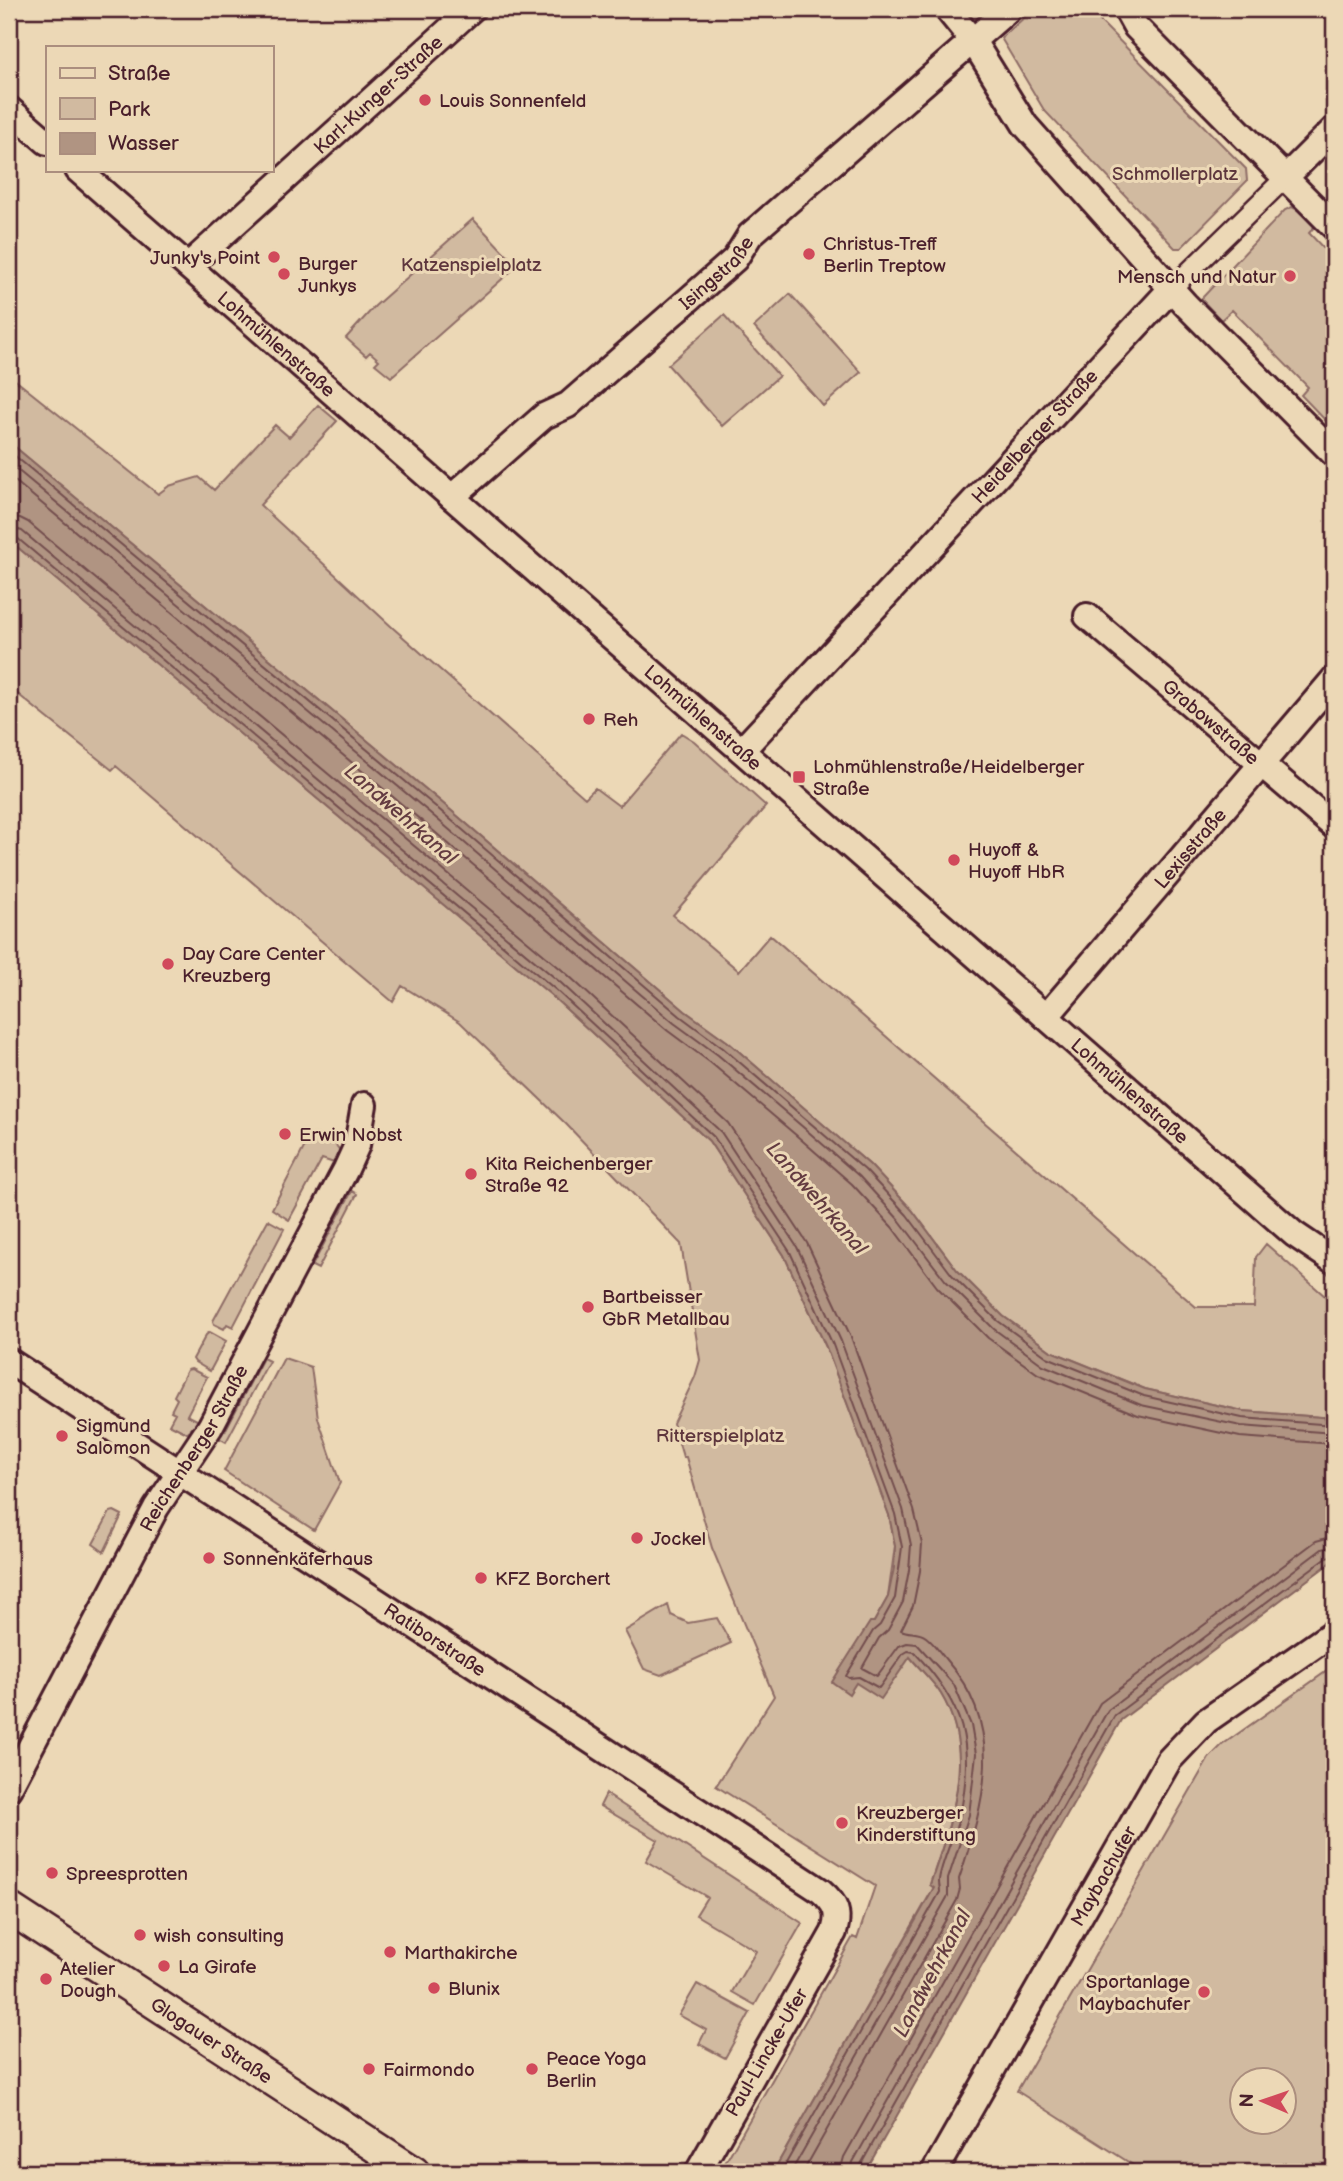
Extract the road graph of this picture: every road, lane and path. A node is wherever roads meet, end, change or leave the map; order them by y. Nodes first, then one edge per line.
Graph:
1 (472, 9) edge
2 (947, 9) edge
3 (1009, 9) edge
4 (1126, 9) edge
5 (973, 41) junction
6 (9, 109) edge
7 (1334, 129) edge
8 (46, 141) edge
9 (80, 172) edge
10 (1286, 177) junction
11 (1334, 227) edge
12 (188, 266) junction
13 (1172, 288) junction
14 (1334, 454) edge
15 (452, 497) junction
16 (1087, 616) dead end
17 (1334, 679) edge
18 (742, 750) junction
19 (1262, 765) junction
20 (1334, 826) edge
21 (1046, 1017) junction
22 (364, 1105) dead end
23 (1334, 1261) edge
24 (9, 1362) edge
25 (180, 1473) junction
26 (1334, 1632) edge
27 (9, 1788) edge
28 (9, 1908) edge
29 (834, 1932) joint
30 (414, 2172) edge
31 (698, 2172) edge
32 (934, 2172) edge

1 - 12 street, Karl-Kunger-Straße
2 - 5 street
3 - 5 street
4 - 10 street
5 - 13 street
5 - 15 street, Isingstraße
6 - 8 street
7 - 10 street, Heidelberger Straße
9 - 12 street, Lohmühlenstraße
10 - 11 street
10 - 13 street, Heidelberger Straße
12 - 15 street, Lohmühlenstraße
13 - 14 street
13 - 18 street, Heidelberger Straße
15 - 18 street, Lohmühlenstraße
16 - 19 street, Grabowstraße
17 - 19 street, Lexisstraße
18 - 21 street, Lohmühlenstraße
19 - 20 street, Grabowstraße
19 - 21 street, Lexisstraße
21 - 23 street, Lohmühlenstraße
22 - 25 street, Reichenberger Straße
24 - 25 street, Ratiborstraße
25 - 27 street, Reichenberger Straße
25 - 29 street, Ratiborstraße
26 - 32 street, Maybachufer
28 - 30 street, Glogauer Straße
29 - 31 street, Paul-Lincke-Ufer

